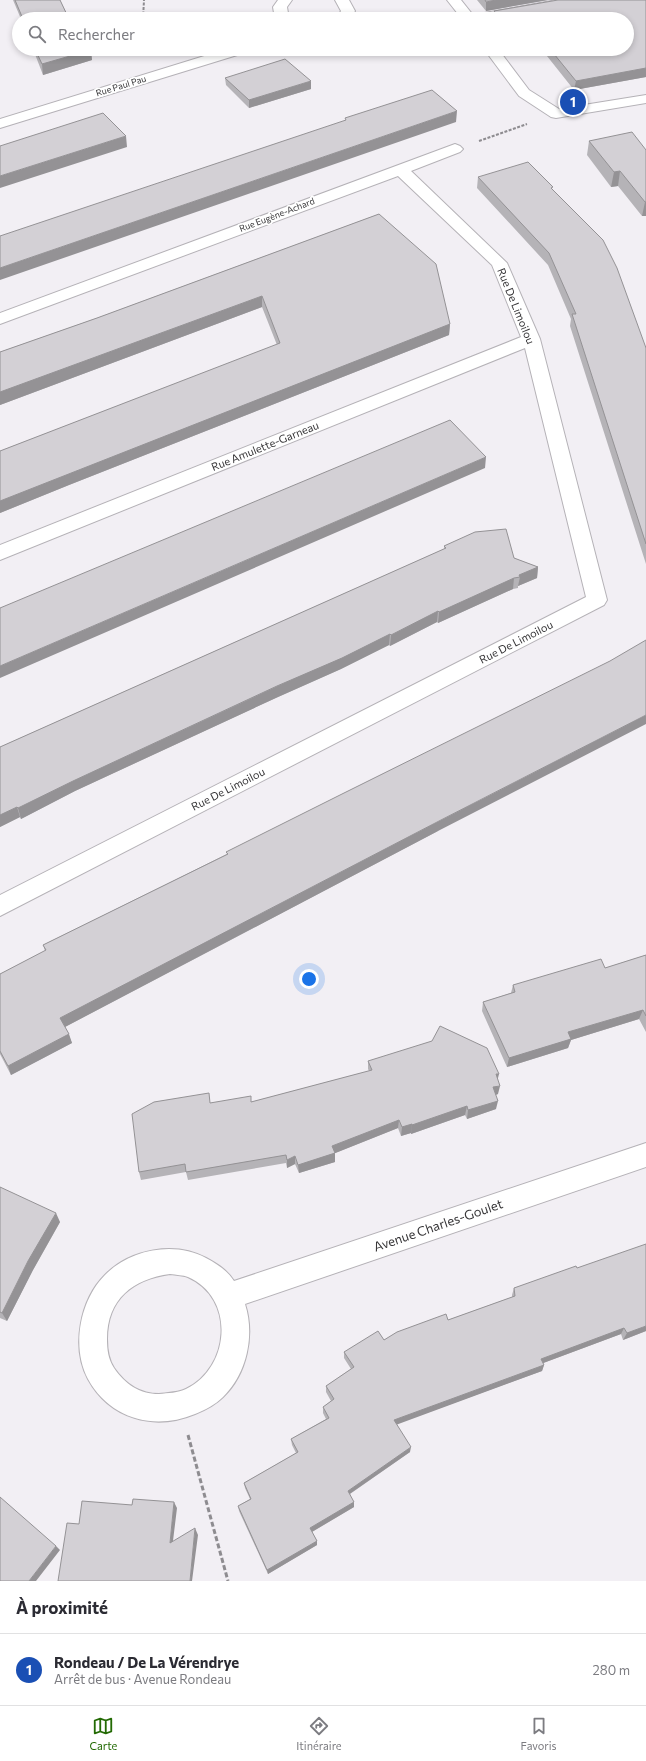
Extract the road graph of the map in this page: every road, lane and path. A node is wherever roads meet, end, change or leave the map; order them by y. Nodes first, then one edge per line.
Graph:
1 (144, 0) edge
2 (285, 0) edge
3 (342, 0) edge
4 (454, 0) edge
5 (581, 0) edge
6 (143, 12) edge
7 (281, 12) edge
8 (347, 12) edge
9 (464, 12) edge
10 (511, 12) edge
11 (219, 56) edge
12 (496, 56) edge
13 (646, 98) edge
14 (556, 114) junction
15 (0, 124) edge
16 (455, 149) joint
17 (400, 169) junction
18 (0, 319) edge
19 (531, 339) junction
20 (0, 553) edge
21 (0, 906) edge
22 (646, 1155) edge
23 (229, 1296) junction
24 (180, 1406) junction
25 (228, 1581) edge

1 - 6 path
2 - 7 street
3 - 8 street
4 - 9 street
5 - 10 street
11 - 15 street, Rue Paul Pau
12 - 14 street
13 - 14 street
14 - 16 path
16 - 17 street, Rue Eugène-Achard
17 - 18 street, Rue Eugène-Achard
17 - 19 street, Rue De Limoilou
19 - 20 street, Rue Amulette-Garneau
19 - 21 street, Rue De Limoilou
22 - 23 street, Avenue Charles-Goulet
23 - 24 street
23 - 24 street
24 - 25 path

